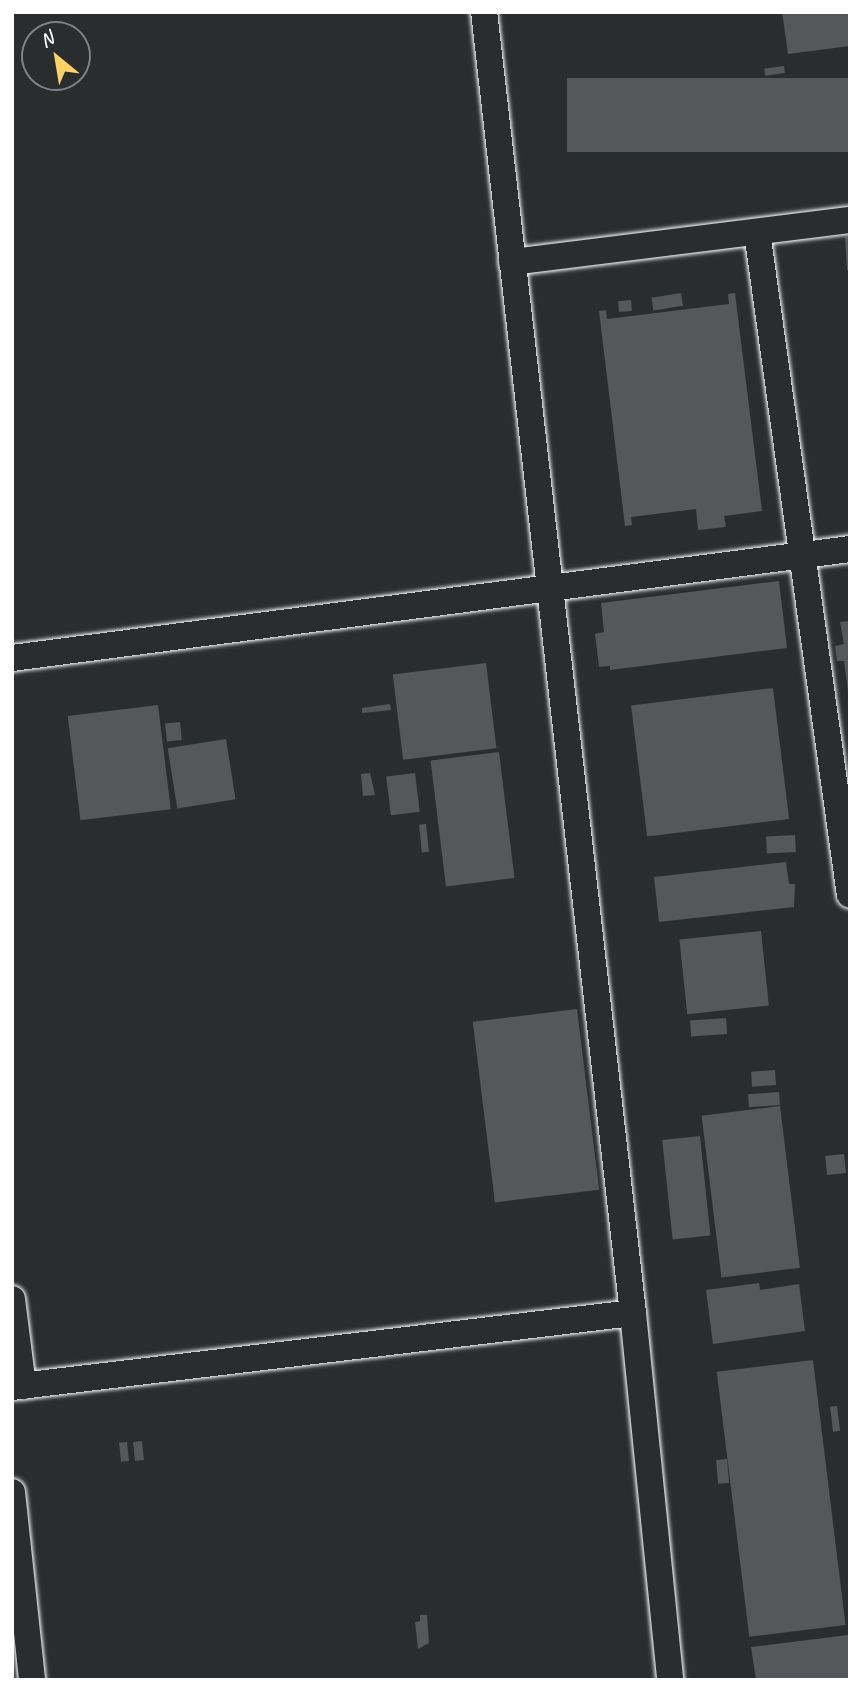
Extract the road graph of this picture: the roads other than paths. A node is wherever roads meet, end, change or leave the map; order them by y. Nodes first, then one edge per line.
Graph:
1 (484, 12) edge
2 (850, 220) edge
3 (757, 232) junction
4 (512, 262) junction
5 (850, 549) edge
6 (802, 555) junction
7 (550, 586) junction
8 (12, 658) edge
9 (850, 895) edge
10 (12, 1299) edge
11 (633, 1313) junction
12 (18, 1386) edge
13 (12, 1492) edge
14 (19, 1629) edge
15 (32, 1680) edge
16 (670, 1680) edge

1 - 4 lane
2 - 3 lane
3 - 4 lane
3 - 6 lane
4 - 7 lane
5 - 6 lane
6 - 7 lane
6 - 9 lane
7 - 8 lane
7 - 11 lane
10 - 12 lane
11 - 12 lane
11 - 16 lane
13 - 14 lane
14 - 15 lane

